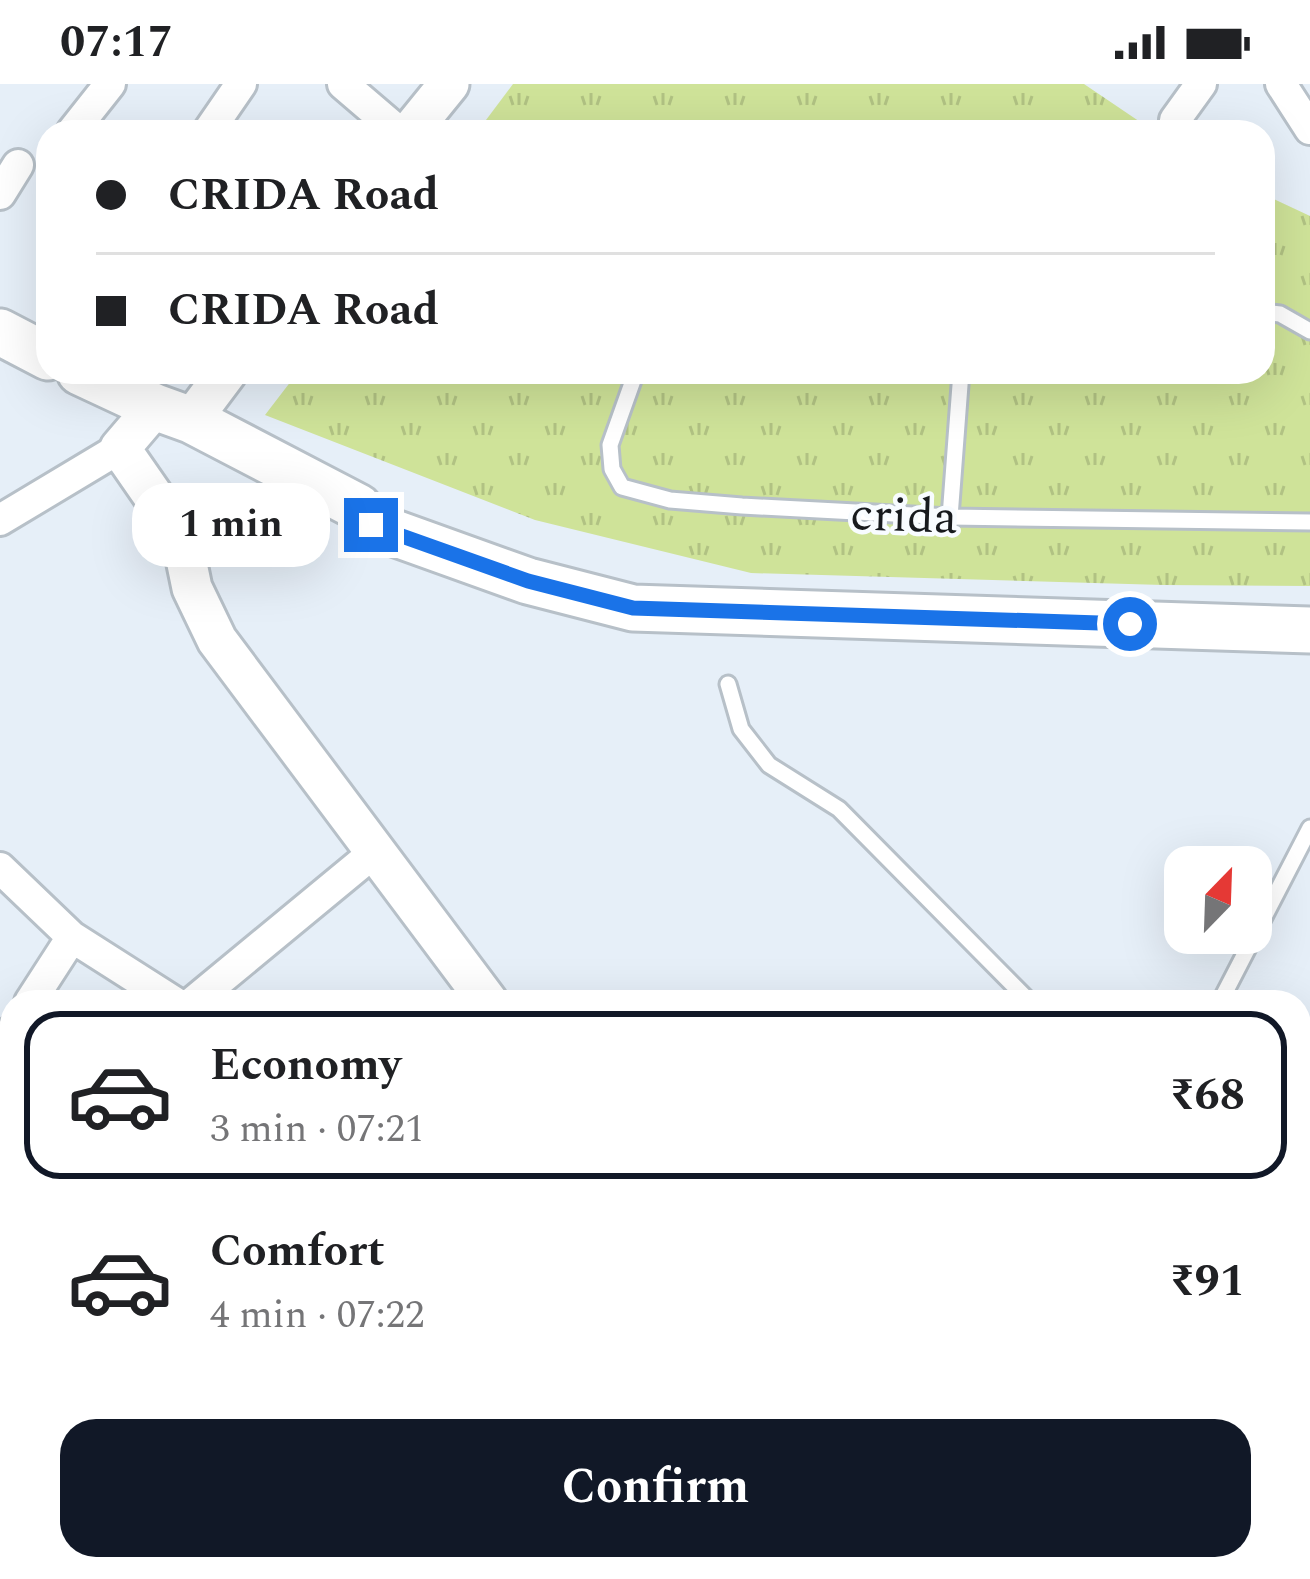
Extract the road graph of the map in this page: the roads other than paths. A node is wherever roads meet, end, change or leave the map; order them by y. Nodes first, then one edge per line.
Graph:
1 (110, 84) edge
2 (241, 84) edge
3 (343, 84) edge
4 (449, 84) edge
5 (1201, 84) edge
6 (1281, 84) edge
7 (82, 120) edge
8 (216, 120) edge
9 (385, 120) edge
10 (420, 120) edge
11 (1175, 120) dead end
12 (1310, 130) edge
13 (18, 165) dead end
14 (0, 194) edge
15 (1275, 313) edge
16 (1310, 331) edge
17 (0, 332) edge
18 (36, 351) edge
19 (107, 384) edge
20 (211, 384) edge
21 (632, 384) edge
22 (960, 384) edge
23 (173, 413) junction
24 (120, 448) junction
25 (950, 517) junction
26 (0, 520) edge
27 (1310, 522) edge
28 (571, 579) junction
29 (1310, 601) edge
30 (1310, 631) edge
31 (728, 685) dead end
32 (1310, 828) edge
33 (377, 850) junction
34 (0, 868) edge
35 (72, 937) junction
36 (39, 990) edge
37 (155, 990) edge
38 (208, 990) edge
39 (479, 990) edge
40 (1018, 990) edge
41 (1226, 990) edge

1 - 7 street
2 - 8 street
3 - 9 street
4 - 10 street
5 - 11 street
6 - 12 street
13 - 14 street
15 - 16 lane
17 - 18 main road
19 - 23 main road
20 - 23 street
21 - 25 lane, crida
22 - 25 lane
23 - 24 street
23 - 28 main road
24 - 26 street
24 - 33 street
25 - 27 lane, crida
28 - 29 main road
28 - 30 main road
31 - 40 lane
32 - 41 lane
33 - 38 street
33 - 39 street
34 - 35 street
35 - 36 street
35 - 37 street

